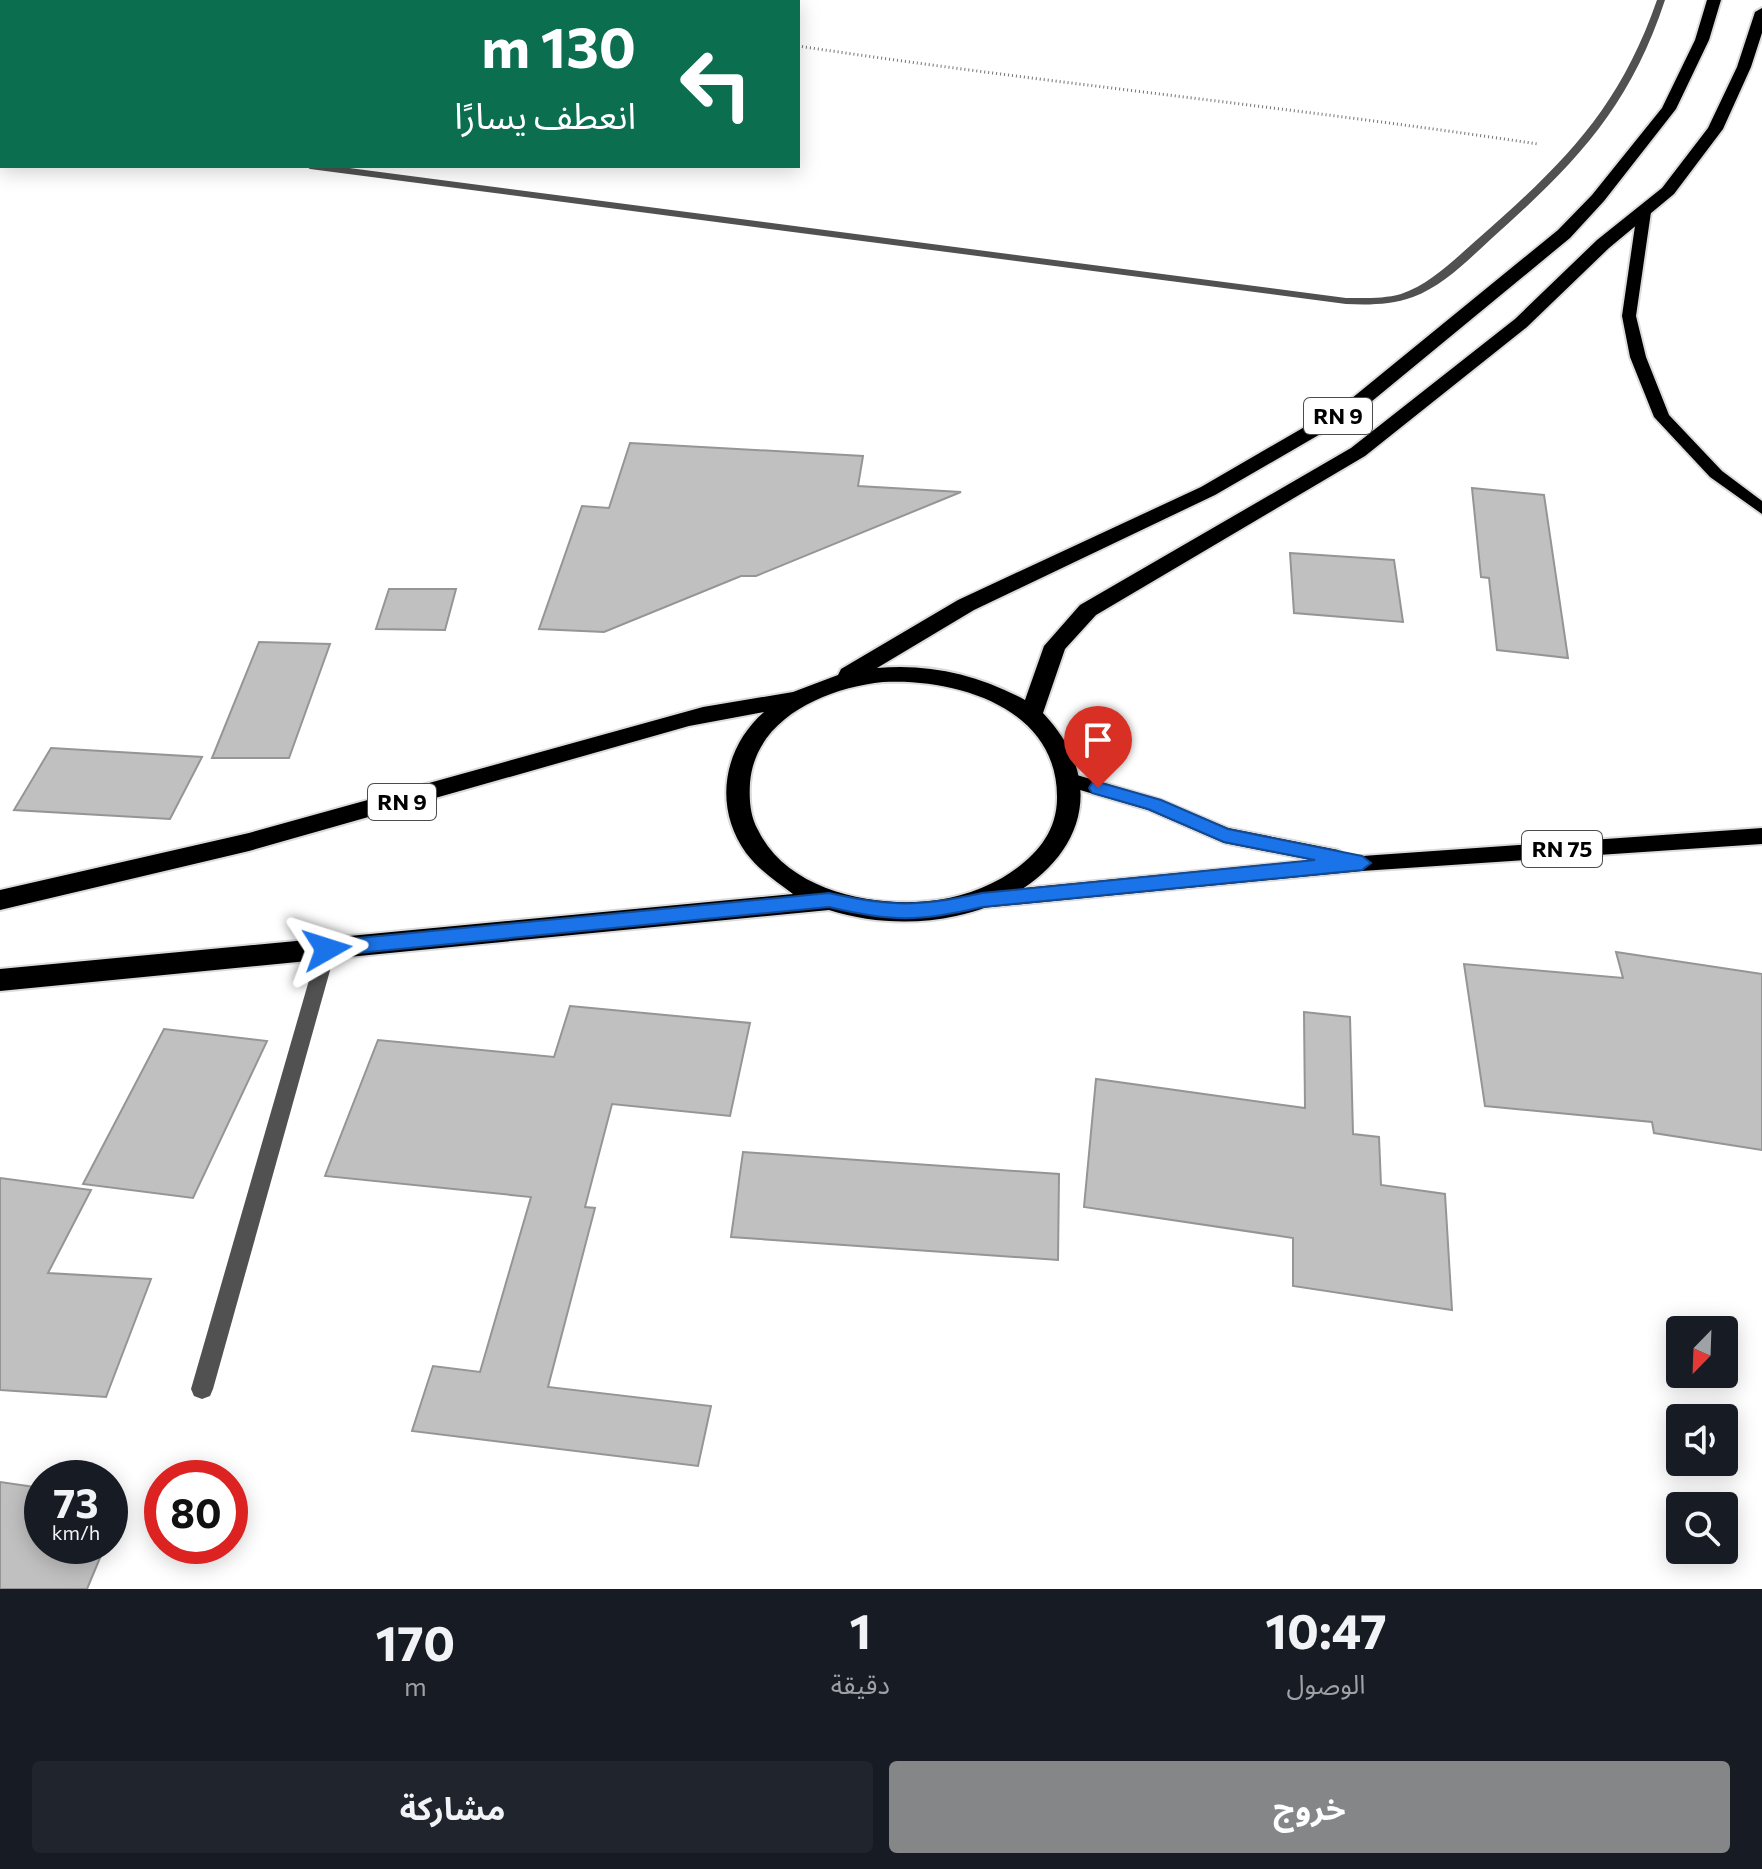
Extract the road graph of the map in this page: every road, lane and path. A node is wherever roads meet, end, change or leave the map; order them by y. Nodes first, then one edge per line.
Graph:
1 (1661, 0) edge
2 (1714, 0) edge
3 (1762, 12) edge
4 (800, 46) edge
5 (1577, 152) junction
6 (325, 168) edge
7 (1644, 212) junction
8 (1762, 509) edge
9 (833, 683) junction
10 (801, 697) junction
11 (1031, 716) junction
12 (1070, 780) junction
13 (1762, 836) edge
14 (1362, 863) junction
15 (0, 900) edge
16 (829, 900) junction
17 (982, 900) junction
18 (327, 949) junction
19 (0, 980) edge
20 (202, 1389) dead end

1 - 5 street
2 - 9 highway, RN 9
3 - 7 highway, RN 9
4 - 5 path
5 - 6 street
7 - 8 main road
7 - 11 highway, RN 9
9 - 10 highway
9 - 11 highway
10 - 15 highway, RN 9
10 - 16 highway
11 - 12 highway
12 - 14 main road, RN 75
12 - 17 highway
13 - 14 main road, RN 75
14 - 17 main road, RN 75
16 - 17 highway
16 - 18 highway
18 - 19 highway
18 - 20 street

